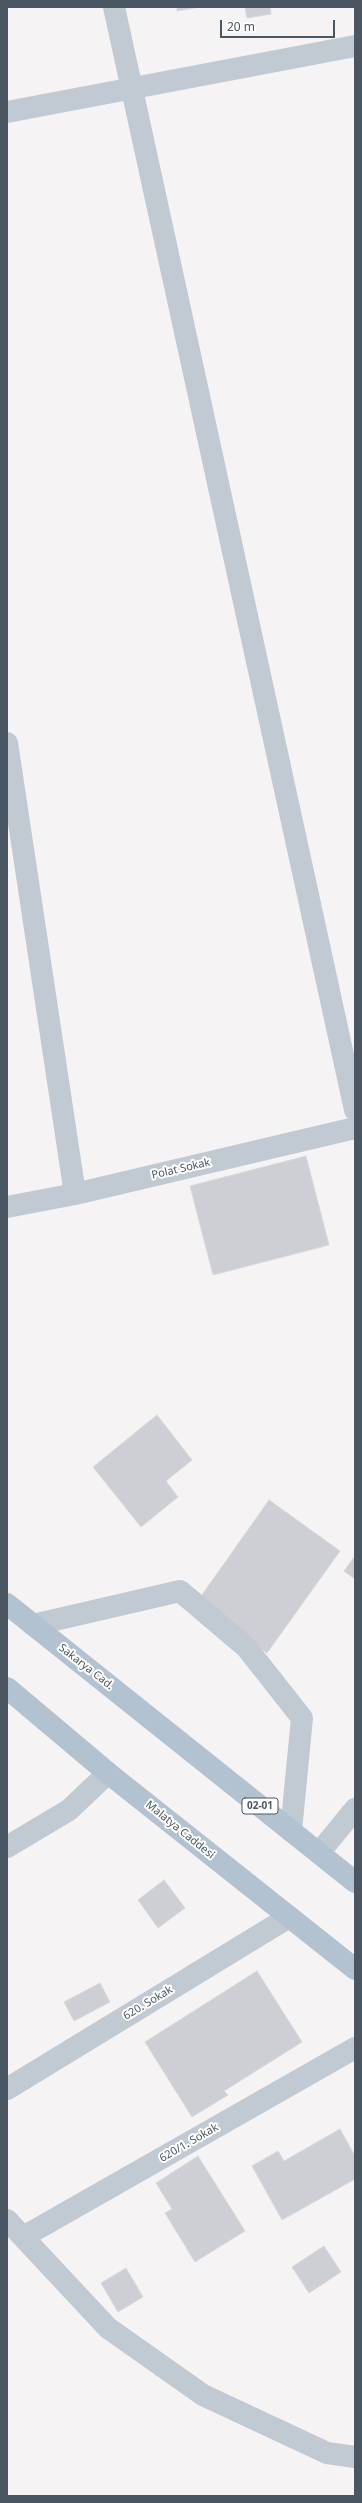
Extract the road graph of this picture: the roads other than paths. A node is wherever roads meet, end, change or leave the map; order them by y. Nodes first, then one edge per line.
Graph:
1 (114, 7) edge
2 (355, 46) edge
3 (132, 89) junction
4 (7, 112) edge
5 (7, 742) edge
6 (355, 1110) edge
7 (355, 1128) edge
8 (75, 1194) junction
9 (7, 1207) edge
10 (7, 1604) edge
11 (33, 1625) junction
12 (7, 1688) edge
13 (108, 1773) junction
14 (355, 1809) edge
15 (291, 1831) junction
16 (7, 1846) edge
17 (319, 1854) junction
18 (355, 1882) edge
19 (289, 1917) junction
20 (355, 1969) edge
21 (355, 2048) edge
22 (7, 2089) edge
23 (7, 2220) edge
24 (23, 2238) junction
25 (355, 2457) edge

1 - 3 street
2 - 3 street
3 - 4 street
3 - 6 street
5 - 8 street
7 - 8 street, Polat Sokak
8 - 9 street, Polat Sokak
10 - 11 main road, Sakarya Cad. / 02-01
11 - 15 main road, Sakarya Cad. / 02-01
11 - 15 street
12 - 13 main road, Malatya Caddesi
13 - 16 street
13 - 19 main road, Malatya Caddesi
14 - 17 street
15 - 17 main road, 02-01
17 - 18 main road, 02-01
19 - 20 main road, Malatya Caddesi
19 - 22 street, 620. Sokak
21 - 24 street, 620/1. Sokak
23 - 24 street
24 - 25 street

